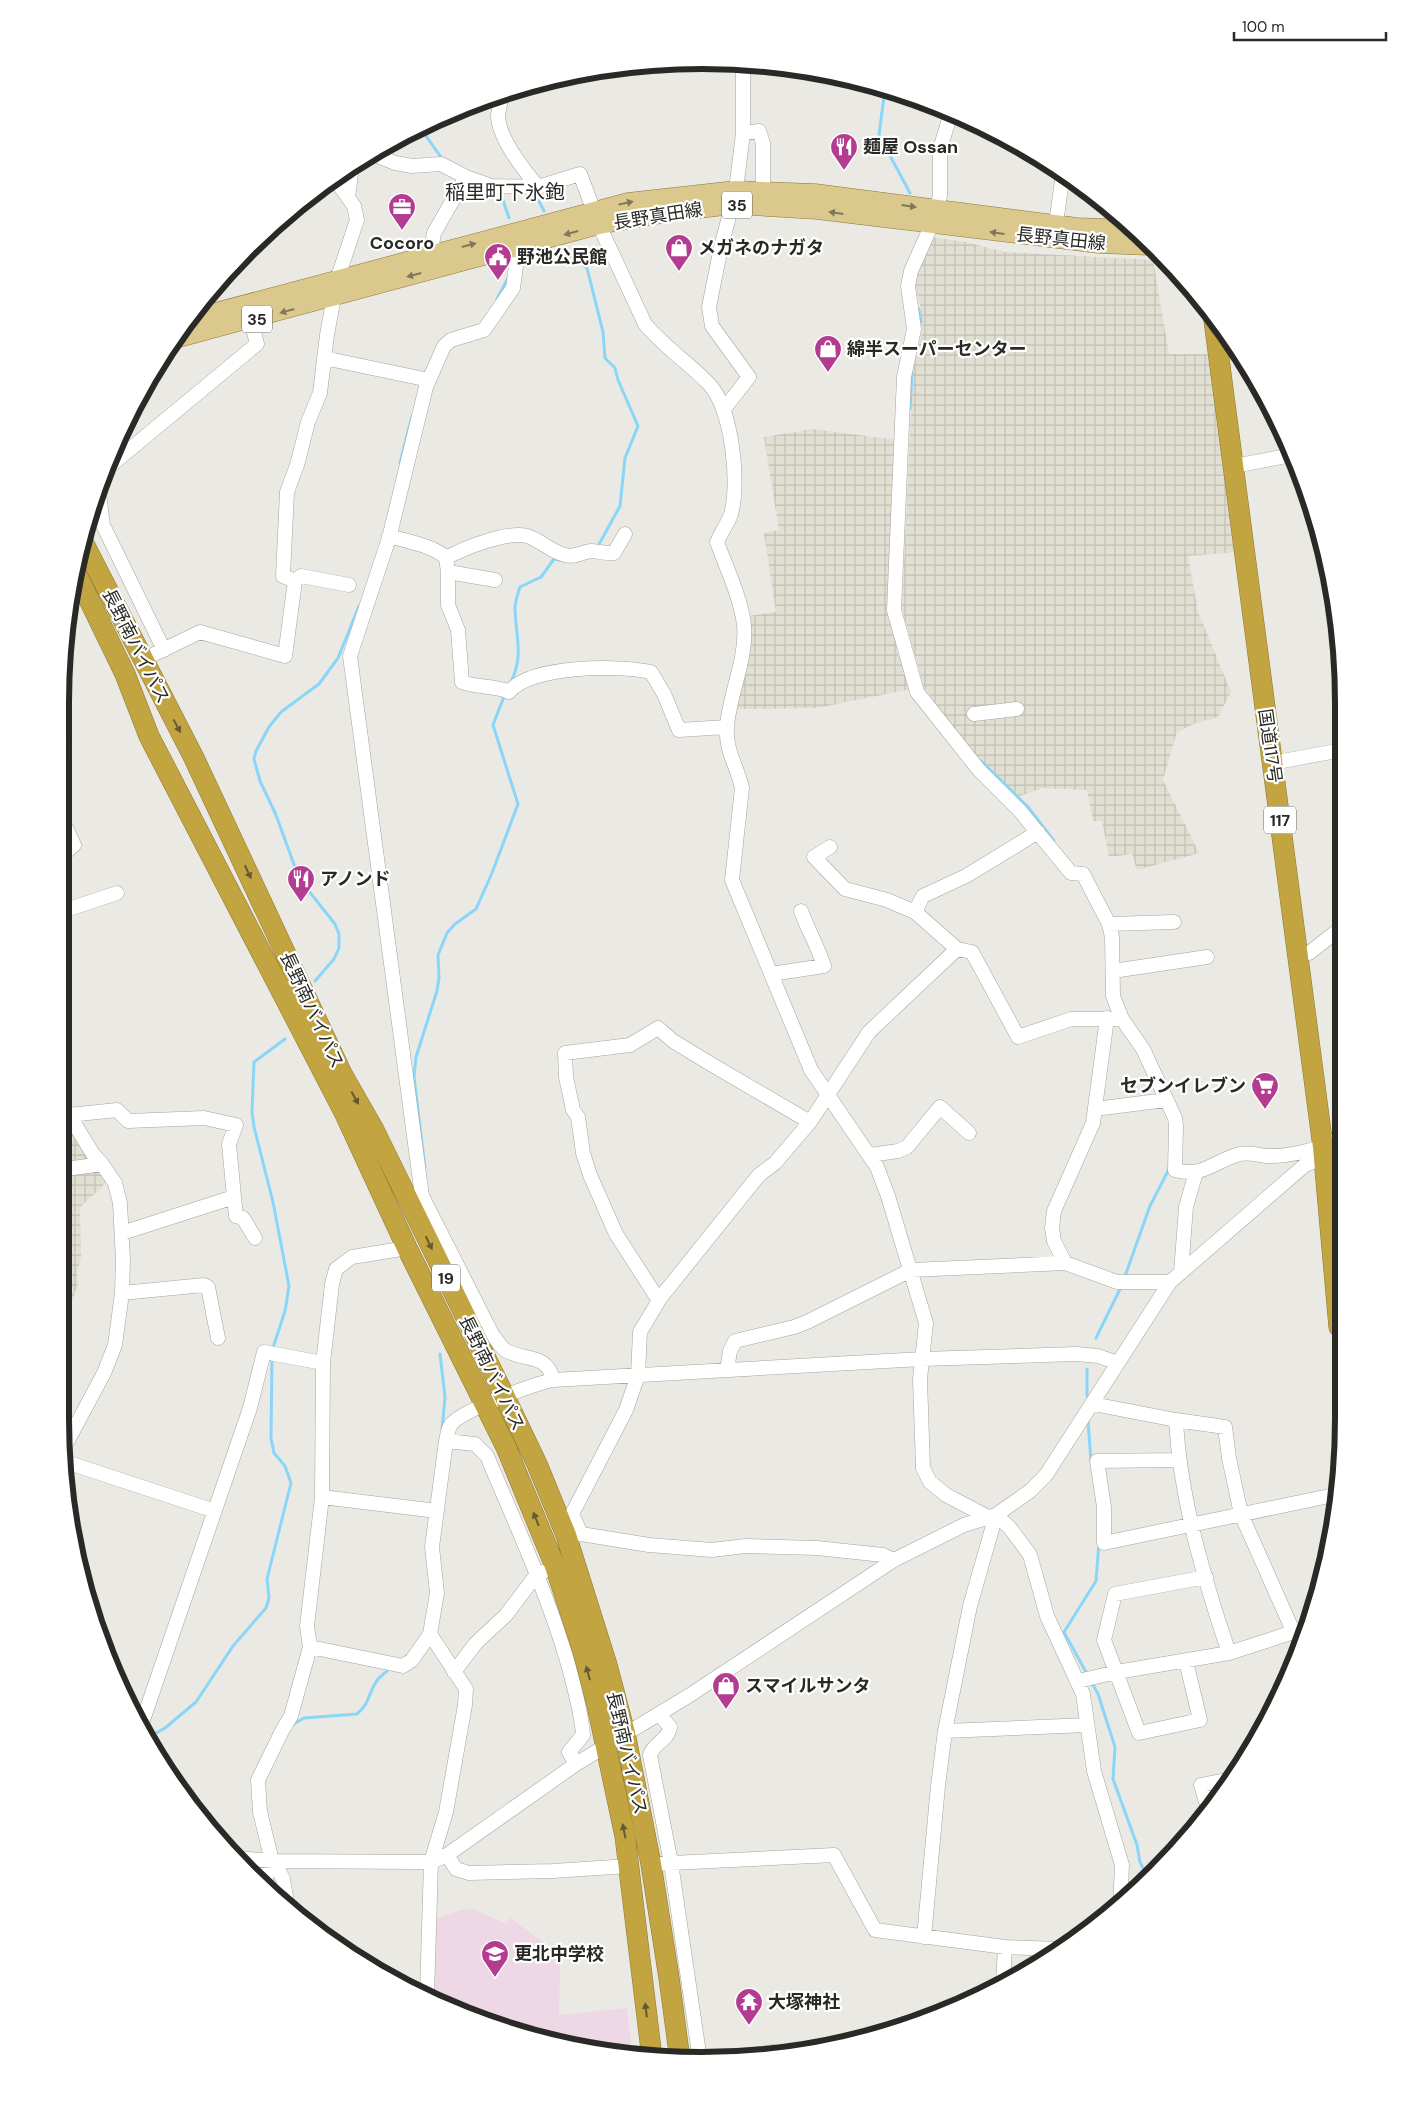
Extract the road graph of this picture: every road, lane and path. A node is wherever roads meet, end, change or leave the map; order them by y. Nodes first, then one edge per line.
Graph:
1 (743, 70) edge
2 (500, 101) edge
3 (949, 119) edge
4 (743, 133) junction
5 (381, 157) edge
6 (351, 174) edge
7 (466, 177) junction
8 (1062, 181) edge
9 (764, 182) dead end
10 (338, 184) edge
11 (538, 187) junction
12 (348, 197) junction
13 (735, 197) junction
14 (934, 217) junction
15 (596, 218) junction
16 (1056, 223) junction
17 (1123, 229) edge
18 (1141, 246) edge
19 (516, 247) junction
20 (436, 254) junction
21 (337, 280) junction
22 (334, 298) junction
23 (201, 316) edge
24 (251, 320) junction
25 (1216, 332) edge
26 (185, 337) edge
27 (324, 358) junction
28 (429, 380) junction
29 (724, 409) junction
30 (1285, 456) edge
31 (117, 460) edge
32 (1234, 466) junction
33 (100, 504) edge
34 (625, 534) dead end
35 (389, 536) junction
36 (87, 550) edge
37 (447, 565) junction
38 (495, 580) dead end
39 (295, 581) junction
40 (80, 582) edge
41 (349, 585) dead end
42 (164, 650) junction
43 (142, 660) junction
44 (1017, 709) dead end
45 (974, 714) dead end
46 (727, 727) junction
47 (1335, 751) edge
48 (1272, 764) junction
49 (1038, 832) junction
50 (69, 834) edge
51 (830, 847) dead end
52 (69, 849) edge
53 (117, 893) dead end
54 (69, 909) edge
55 (801, 911) dead end
56 (915, 912) junction
57 (1174, 922) dead end
58 (1109, 924) junction
59 (1335, 933) edge
60 (956, 949) junction
61 (1299, 955) junction
62 (1207, 957) dead end
63 (1113, 971) junction
64 (771, 974) junction
65 (1107, 1018) junction
66 (1122, 1019) junction
67 (828, 1095) junction
68 (1166, 1100) junction
69 (1095, 1109) junction
70 (69, 1112) edge
71 (69, 1115) edge
72 (810, 1122) junction
73 (969, 1132) dead end
74 (1332, 1142) edge
75 (870, 1154) junction
76 (102, 1164) junction
77 (69, 1169) edge
78 (1196, 1172) junction
79 (234, 1197) junction
80 (1335, 1221) edge
81 (122, 1233) junction
82 (255, 1238) dead end
83 (407, 1248) junction
84 (1065, 1263) junction
85 (911, 1270) junction
86 (1175, 1277) junction
87 (122, 1294) junction
88 (661, 1297) junction
89 (218, 1338) dead end
90 (922, 1359) junction
91 (323, 1363) junction
92 (1118, 1363) junction
93 (727, 1370) junction
94 (638, 1375) junction
95 (553, 1380) junction
96 (504, 1395) junction
97 (1093, 1404) junction
98 (485, 1405) junction
99 (1176, 1420) junction
100 (69, 1438) edge
101 (446, 1441) junction
102 (1178, 1460) junction
103 (70, 1463) edge
104 (1331, 1496) edge
105 (322, 1497) junction
106 (215, 1511) junction
107 (437, 1511) junction
108 (1241, 1514) junction
109 (992, 1516) junction
110 (1192, 1523) junction
111 (574, 1535) junction
112 (894, 1560) junction
113 (546, 1570) junction
114 (1206, 1577) junction
115 (1300, 1630) edge
116 (430, 1634) junction
117 (310, 1647) junction
118 (1229, 1653) junction
119 (1186, 1660) junction
120 (454, 1672) junction
121 (1117, 1672) junction
122 (1078, 1681) junction
123 (659, 1714) junction
124 (144, 1717) edge
125 (1087, 1725) junction
126 (945, 1732) junction
127 (624, 1734) junction
128 (607, 1746) junction
129 (576, 1764) junction
130 (1222, 1781) edge
131 (1206, 1801) edge
132 (447, 1855) junction
133 (246, 1859) edge
134 (271, 1860) junction
135 (431, 1862) junction
136 (671, 1863) junction
137 (651, 1864) junction
138 (629, 1866) junction
139 (266, 1878) edge
140 (1121, 1894) edge
141 (286, 1896) edge
142 (924, 1937) junction
143 (1005, 1947) junction
144 (1050, 1949) edge
145 (1003, 1975) edge
146 (426, 1989) edge
147 (651, 2050) edge
148 (679, 2051) edge
149 (699, 2052) edge

1 - 4 street
2 - 11 street
3 - 14 street
4 - 9 street
4 - 13 street
5 - 7 street
6 - 12 street
7 - 11 street
7 - 20 street
8 - 16 street
10 - 12 street
11 - 15 street
12 - 21 street
13 - 14 main road, 長野真田線 / 35
13 - 15 main road, 長野真田線 / 35
13 - 29 street
14 - 16 main road, 長野真田線 / 35
18 -> 14 main road, 長野真田線 / 35
14 - 49 street
15 -> 19 main road, 長野真田線 / 35
20 -> 15 main road, 長野真田線 / 35
15 - 29 street
16 - 17 main road, 長野真田線 / 35
19 -> 22 main road, 長野真田線 / 35
19 - 28 street
20 - 21 main road, 長野真田線 / 35
21 - 22 street
21 - 23 main road, 長野真田線 / 35
22 -> 24 main road, 長野真田線 / 35
22 - 27 street
24 - 26 main road, 長野真田線 / 35
24 - 31 street
25 - 32 highway, 国道117号 / 117
27 - 28 street
27 - 39 street
28 - 35 street
29 - 46 street
30 - 32 street
32 - 48 highway, 国道117号 / 117
33 - 42 street
34 - 37 street
35 - 37 street
35 - 95 street
36 - 43 highway, 長野南バイパス / 19
37 - 38 street
37 - 46 street
39 - 41 street
39 - 42 street
40 - 83 highway, 長野南バイパス / 19
42 - 43 street
43 -> 96 highway, 長野南バイパス / 19
44 - 45 street
46 - 64 street
47 - 48 street
48 - 61 highway, 国道117号 / 117
49 - 56 street
49 - 58 street
50 - 52 street
51 - 56 street
53 - 54 street
55 - 64 street
56 - 60 street
57 - 58 street
58 - 63 street
59 - 61 street
60 - 65 street
60 - 67 street
61 - 74 highway, 国道117号 / 117
62 - 63 street
63 - 66 street
64 - 67 street
65 - 66 street
65 - 69 street
66 - 68 street
67 - 72 street
67 - 75 street
68 - 69 street
68 - 78 street
69 - 84 street
70 - 79 street
71 - 76 street
72 - 88 street
72 - 88 street
73 - 75 street
74 - 78 street
74 - 80 highway, 国道117号 / 117
74 - 86 street
75 - 85 street
76 - 77 street
76 - 81 street
78 - 86 street
79 - 81 street
79 - 82 street
81 - 87 street
83 - 91 street
83 - 98 highway, 長野南バイパス / 19
84 - 85 street
84 - 86 street
85 - 90 street
85 - 93 street
86 - 92 street
87 - 89 street
87 - 100 street
88 - 94 street
90 - 92 street
90 - 93 street
90 - 109 street
91 - 105 street
91 - 106 street
92 - 97 street
93 - 94 street
94 - 95 street
94 - 111 street
95 - 96 street
96 - 98 street
96 - 111 highway, 長野南バイパス / 19
97 - 99 street
97 - 109 street
98 - 101 street
113 -> 98 highway, 長野南バイパス / 19
99 - 102 street
99 - 108 street
101 - 107 street
101 - 113 street
102 - 110 street
102 - 110 street
103 - 106 street
104 - 108 street
105 - 107 street
105 - 117 street
106 - 124 street
107 - 116 street
108 - 110 street
108 - 115 street
109 - 112 street
109 - 122 street
109 - 126 street
110 - 114 street
111 - 112 street
111 - 127 highway, 長野南バイパス / 19
112 - 123 street
113 - 120 street
128 -> 113 highway, 長野南バイパス / 19
113 - 129 street
114 - 118 street
114 - 121 street
115 - 118 street
116 - 117 street
116 - 120 street
117 - 134 street
118 - 119 street
119 - 121 street
119 - 121 street
120 - 135 street
121 - 122 street
122 - 125 street
123 - 127 street
123 - 136 street
125 - 126 street
125 - 140 street
126 - 142 street
127 - 128 street
127 - 137 highway, 長野南バイパス / 19
128 - 129 street
138 -> 128 highway, 長野南バイパス / 19
129 - 132 street
130 - 131 street
132 - 135 street
132 - 138 street
133 - 134 street
134 - 135 street
134 - 139 street
134 - 141 street
135 - 146 street
136 - 137 street
136 - 142 street
136 - 149 street
137 - 148 highway, 長野南バイパス / 19
147 -> 138 highway, 長野南バイパス / 19
142 - 143 street
143 - 144 street
143 - 145 street

